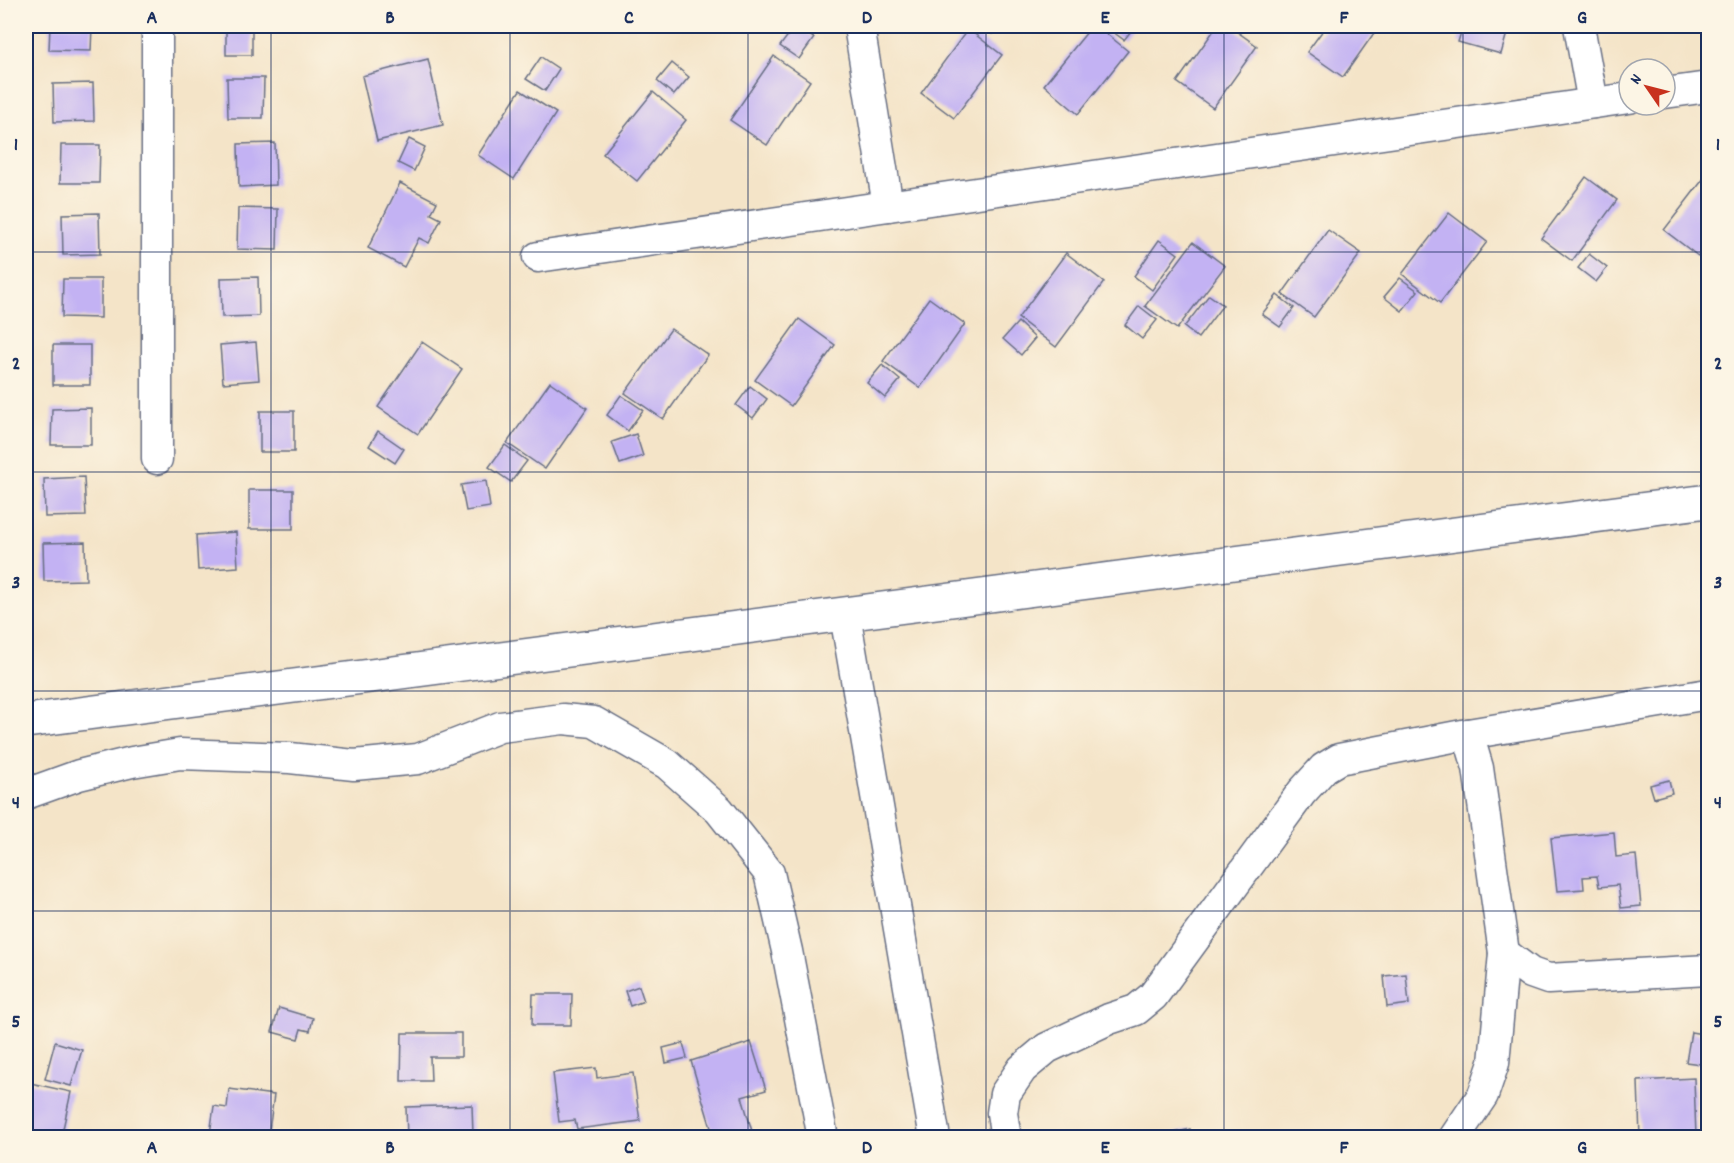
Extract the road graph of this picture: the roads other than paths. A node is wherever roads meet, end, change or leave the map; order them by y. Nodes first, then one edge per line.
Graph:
1 (157, 26) edge
2 (859, 26) edge
3 (1579, 26) edge
4 (1708, 87) edge
5 (1677, 91) edge
6 (1617, 100) edge
7 (1593, 103) junction
8 (888, 206) junction
9 (538, 257) dead end
10 (157, 459) dead end
11 (1708, 501) edge
12 (845, 615) junction
13 (1708, 694) edge
14 (26, 721) edge
15 (1468, 734) junction
16 (26, 794) edge
17 (1504, 953) junction
18 (1708, 970) edge
19 (823, 1137) edge
20 (934, 1137) edge
21 (1006, 1137) edge
22 (1454, 1137) edge

1 - 10 street
2 - 8 street
3 - 7 street
4 - 5 street
6 - 7 street
7 - 8 street
8 - 9 street
11 - 12 main road
12 - 14 main road
12 - 20 street
13 - 15 street
15 - 17 street
15 - 21 street
16 - 19 street
17 - 18 street
17 - 22 street

